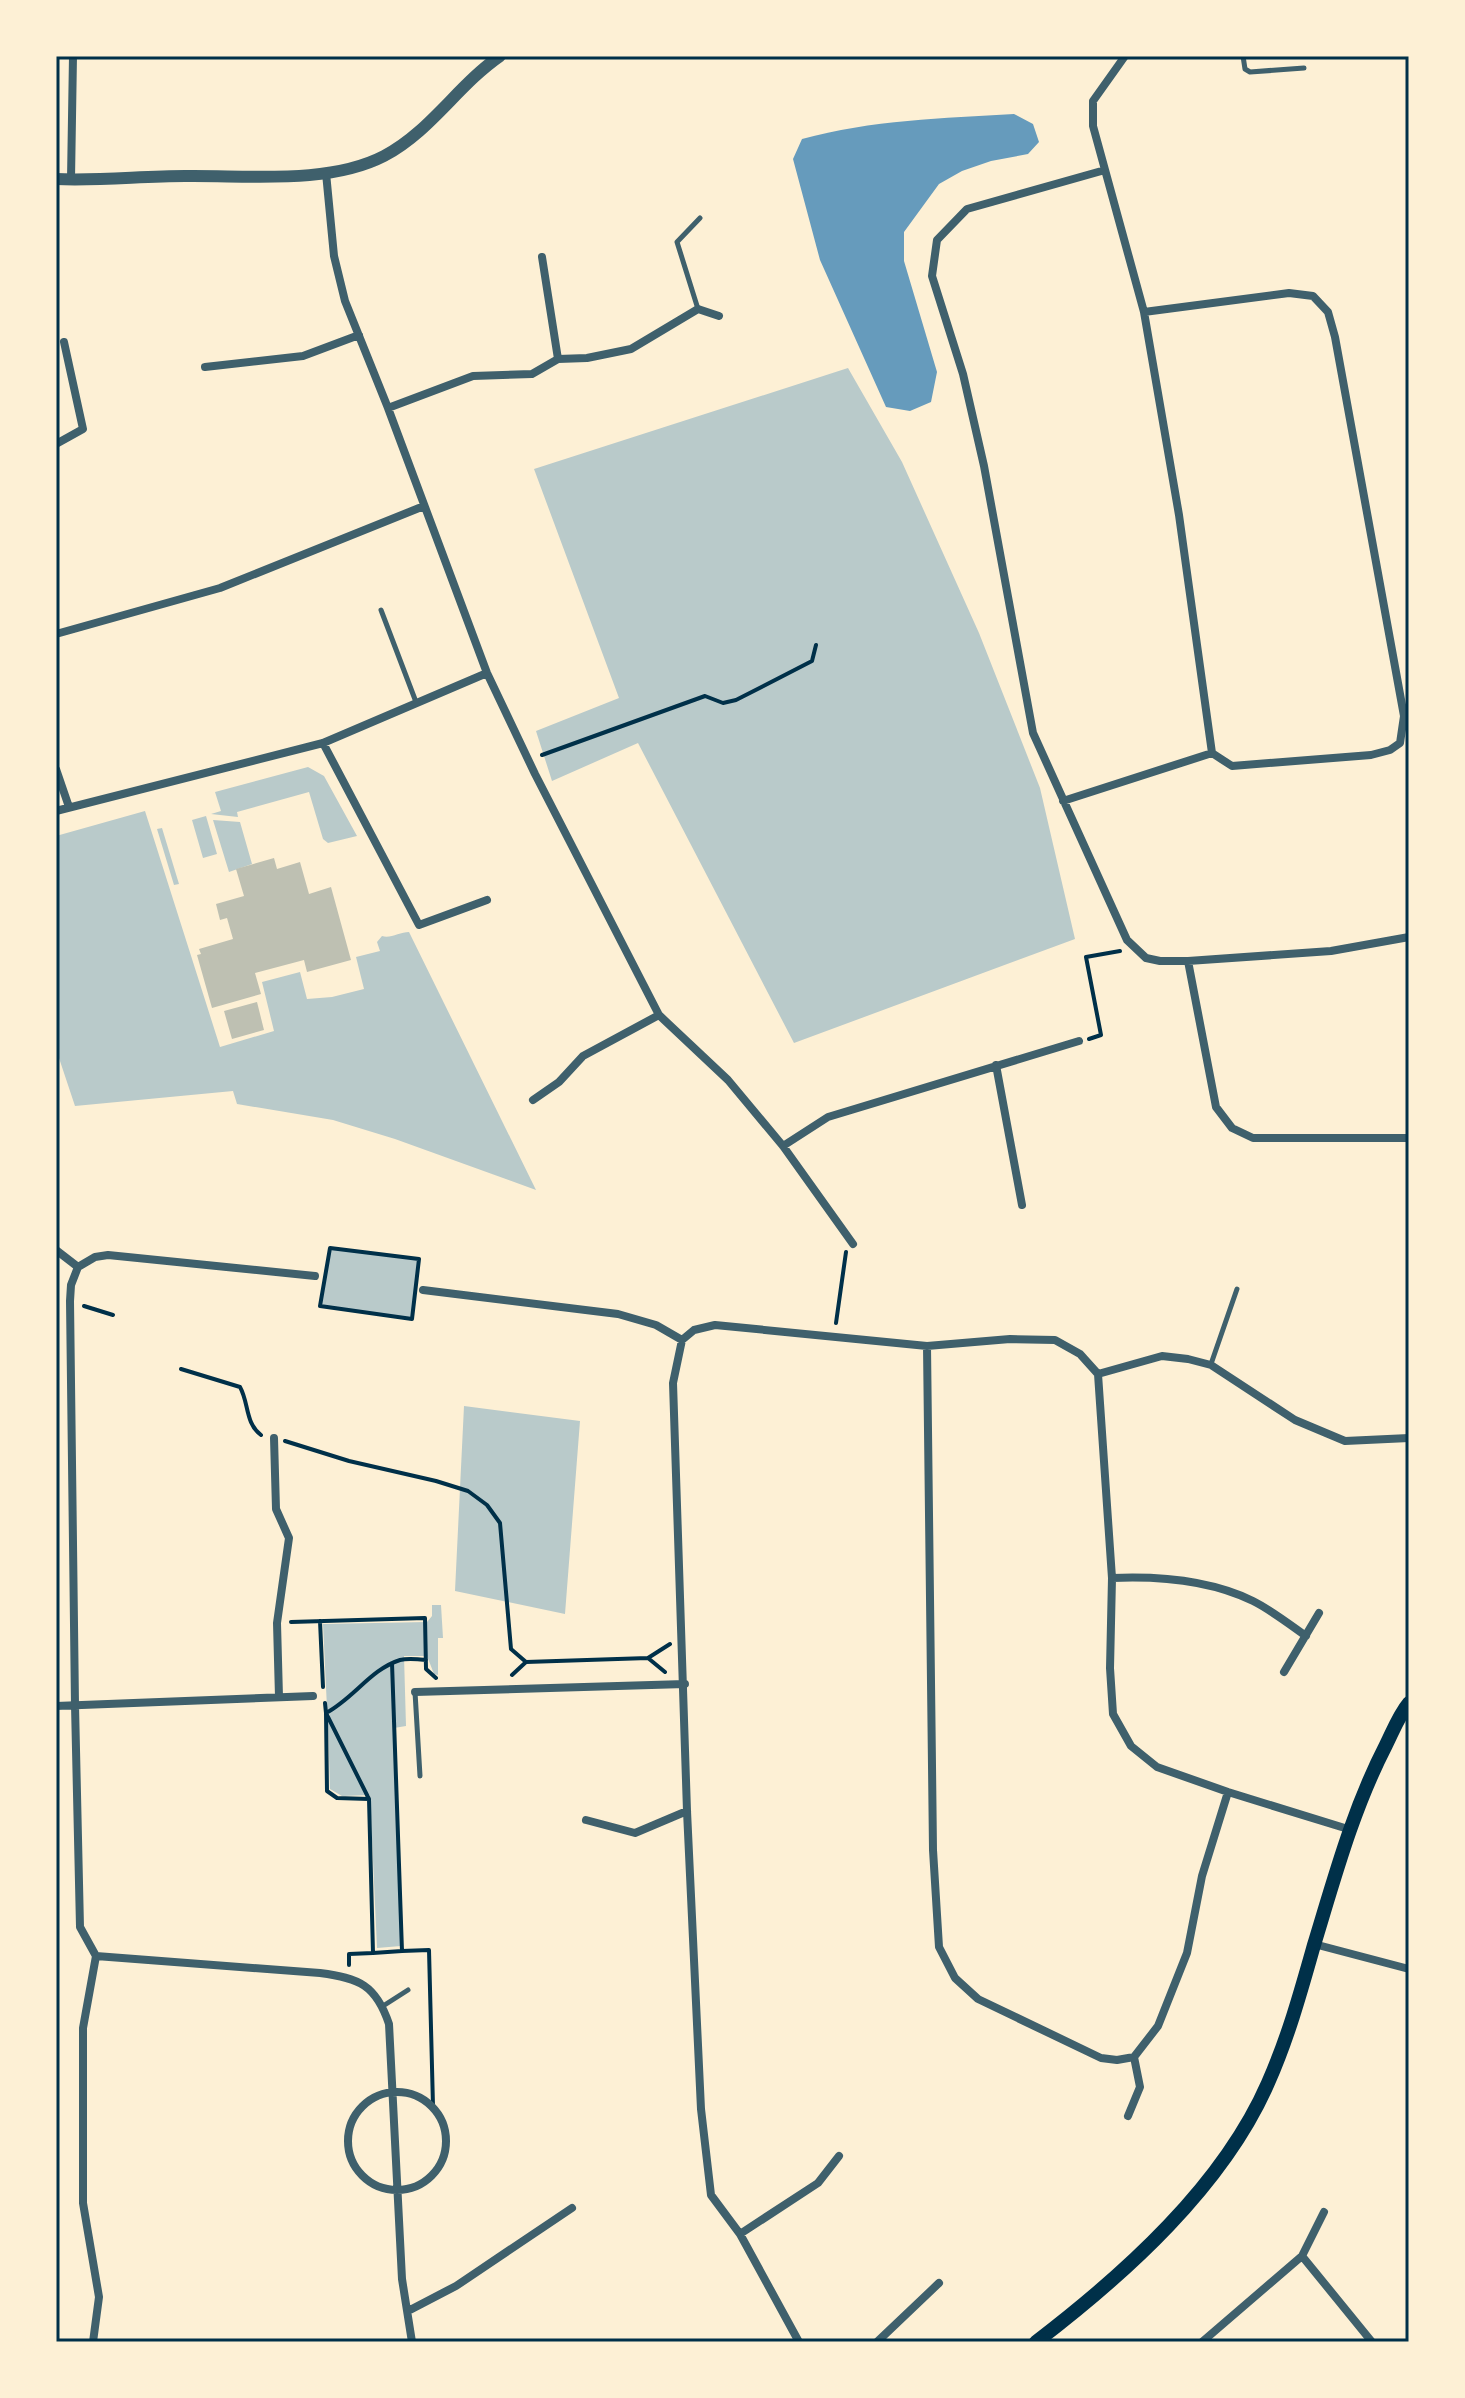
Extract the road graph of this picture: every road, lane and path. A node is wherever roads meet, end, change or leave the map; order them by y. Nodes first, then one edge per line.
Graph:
1 (73, 56) edge
2 (1125, 56) edge
3 (1243, 56) edge
4 (494, 58) edge
5 (1304, 68) dead end
6 (1105, 170) junction
7 (326, 173) junction
8 (56, 179) edge
9 (71, 179) junction
10 (700, 218) dead end
11 (542, 257) dead end
12 (698, 309) junction
13 (1144, 312) junction
14 (719, 316) dead end
15 (359, 335) junction
16 (64, 342) dead end
17 (558, 359) junction
18 (205, 367) dead end
19 (388, 408) junction
20 (56, 444) edge
21 (424, 506) junction
22 (381, 610) dead end
23 (56, 634) edge
24 (816, 645) dead end
25 (487, 673) junction
26 (416, 702) junction
27 (323, 743) junction
28 (1212, 753) junction
29 (528, 760) junction
30 (56, 769) edge
31 (1063, 801) junction
32 (69, 807) junction
33 (56, 811) edge
34 (487, 900) dead end
35 (1409, 937) edge
36 (1134, 949) junction
37 (1188, 961) junction
38 (659, 1015) junction
39 (1079, 1041) joint
40 (996, 1065) junction
41 (533, 1100) dead end
42 (1409, 1138) edge
43 (783, 1146) junction
44 (1022, 1205) dead end
45 (850, 1241) joint
46 (56, 1250) edge
47 (419, 1259) joint
48 (78, 1267) junction
49 (315, 1276) dead end
50 (1237, 1289) dead end
51 (423, 1290) dead end
52 (70, 1301) junction
53 (113, 1315) dead end
54 (833, 1337) junction
55 (682, 1340) junction
56 (927, 1346) junction
57 (1211, 1365) junction
58 (181, 1369) dead end
59 (1098, 1374) junction
60 (274, 1438) junction
61 (1409, 1438) edge
62 (1112, 1578) junction
63 (1319, 1613) dead end
64 (320, 1621) junction
65 (277, 1623) junction
66 (1306, 1636) junction
67 (426, 1660) junction
68 (526, 1662) junction
69 (392, 1663) junction
70 (1284, 1672) dead end
71 (450, 1678) dead end
72 (668, 1684) junction
73 (685, 1684) junction
74 (495, 1690) junction
75 (415, 1692) joint
76 (313, 1696) dead end
77 (279, 1697) junction
78 (1409, 1703) edge
79 (75, 1705) junction
80 (56, 1706) edge
81 (326, 1713) junction
82 (420, 1776) dead end
83 (1228, 1792) junction
84 (369, 1799) junction
85 (687, 1811) junction
86 (586, 1820) dead end
87 (1348, 1829) junction
88 (1314, 1944) junction
89 (402, 1951) junction
90 (373, 1953) junction
91 (96, 1956) junction
92 (1409, 1969) edge
93 (349, 1977) junction
94 (408, 1990) dead end
95 (383, 2006) junction
96 (1134, 2057) junction
97 (393, 2091) junction
98 (433, 2106) junction
99 (1128, 2116) dead end
100 (839, 2156) dead end
101 (398, 2190) junction
102 (572, 2208) dead end
103 (1324, 2212) dead end
104 (740, 2234) junction
105 (1302, 2256) junction
106 (939, 2283) dead end
107 (408, 2311) junction
108 (93, 2342) edge
109 (412, 2342) edge
110 (799, 2342) edge
111 (877, 2342) edge
112 (1036, 2342) edge
113 (1202, 2342) edge
114 (1372, 2342) edge

1 - 9 street
2 - 6 street
3 - 5 lane
4 - 7 street
6 - 13 street
6 - 31 street
7 - 9 street
7 - 15 street
8 - 9 street
10 - 12 lane
11 - 17 street
12 - 14 street
12 - 17 street
13 - 28 street
13 - 28 street
15 - 18 street
15 - 19 street
16 - 20 street
17 - 19 street
19 - 21 street
21 - 23 street
21 - 25 street
22 - 26 lane
24 - 29 path
25 - 26 street
25 - 29 street
26 - 27 street
27 - 32 street
27 - 34 street
28 - 31 street
29 - 38 street
30 - 32 street
31 - 36 street
32 - 33 street
35 - 37 street
36 - 37 street
36 - 39 path
37 - 42 street
38 - 41 street
38 - 43 street
39 - 40 street
40 - 43 street
40 - 44 street
43 - 45 street
45 - 54 path
46 - 48 street
47 - 47 path
48 - 49 street
48 - 52 street
50 - 57 lane
51 - 55 street
52 - 53 path
52 - 79 street
54 - 55 street
54 - 56 street
55 - 73 street
56 - 59 street
56 - 96 street
57 - 59 street
57 - 61 street
58 - 60 path
59 - 62 street
60 - 65 street
60 - 68 path
62 - 66 street
62 - 83 street
63 - 66 street
64 - 65 path
64 - 67 path
64 - 81 path
65 - 77 street
66 - 70 street
67 - 69 path
67 - 71 path
68 - 72 path
68 - 74 path
69 - 81 path
69 - 89 path
72 - 73 street
72 - 74 street
73 - 85 street
74 - 75 street
75 - 82 lane
76 - 77 street
77 - 79 street
78 - 87 main road
79 - 80 street
79 - 91 street
81 - 84 path
81 - 84 path
83 - 87 street
83 - 96 street
84 - 90 path
85 - 86 street
85 - 104 street
87 - 88 main road
88 - 92 street
88 - 112 main road
89 - 90 path
89 - 98 path
90 - 93 path
91 - 93 street
91 - 108 street
93 - 95 street
94 - 95 lane
95 - 97 street
96 - 99 street
97 - 98 street
97 - 101 street
97 - 101 street
98 - 101 street
100 - 104 street
101 - 107 street
102 - 107 street
103 - 105 street
104 - 110 street
105 - 113 street
105 - 114 street
106 - 111 street
107 - 109 street

